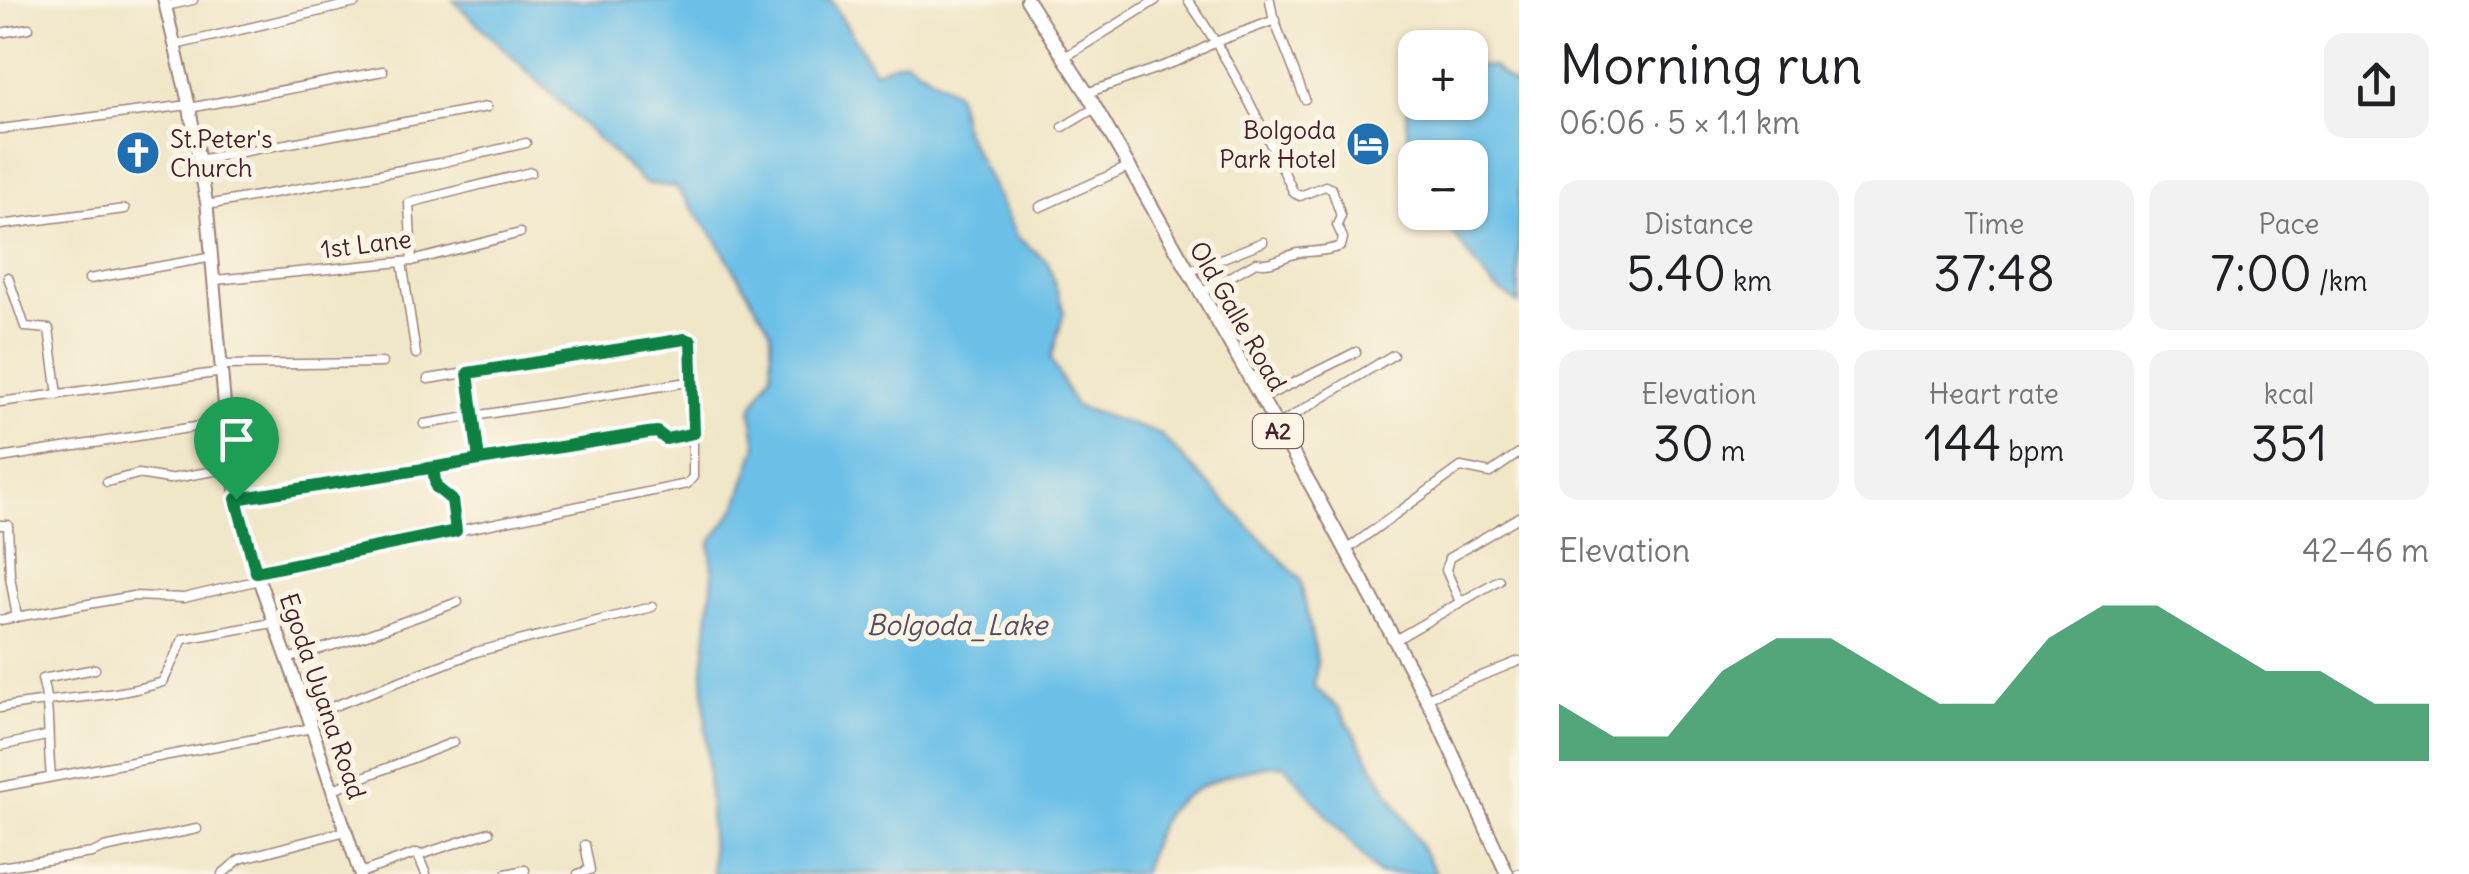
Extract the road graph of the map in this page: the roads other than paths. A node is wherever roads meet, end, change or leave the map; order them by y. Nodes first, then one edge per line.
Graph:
1 (193, 0) edge
2 (1027, 0) edge
3 (1156, 0) edge
4 (1188, 0) edge
5 (1270, 0) edge
6 (165, 3) edge
7 (355, 4) dead end
8 (1275, 20) junction
9 (29, 28) dead end
10 (0, 32) edge
11 (1218, 40) junction
12 (175, 45) junction
13 (1065, 57) junction
14 (382, 71) dead end
15 (1087, 94) junction
16 (1304, 99) dead end
17 (189, 107) junction
18 (487, 108) dead end
19 (1095, 108) junction
20 (1063, 127) dead end
21 (0, 129) edge
22 (526, 143) dead end
23 (198, 160) junction
24 (1128, 166) junction
25 (531, 172) dead end
26 (207, 205) junction
27 (1040, 207) dead end
28 (125, 209) dead end
29 (0, 225) edge
30 (520, 233) dead end
31 (1263, 242) dead end
32 (212, 257) junction
33 (412, 261) junction
34 (402, 262) junction
35 (1188, 272) junction
36 (8, 277) dead end
37 (89, 279) dead end
38 (215, 280) junction
39 (1201, 293) junction
40 (1356, 352) dead end
41 (416, 354) dead end
42 (1393, 354) dead end
43 (382, 363) dead end
44 (222, 368) junction
45 (468, 373) junction
46 (428, 379) dead end
47 (694, 381) junction
48 (58, 395) junction
49 (1260, 399) junction
50 (0, 402) edge
51 (474, 417) junction
52 (226, 422) junction
53 (424, 424) dead end
54 (1276, 426) junction
55 (693, 437) junction
56 (1519, 454) edge
57 (0, 458) edge
58 (479, 460) junction
59 (231, 468) junction
60 (433, 468) junction
61 (107, 482) dead end
62 (236, 499) junction
63 (1519, 517) edge
64 (0, 525) edge
65 (456, 531) junction
66 (1346, 550) junction
67 (257, 576) junction
68 (1499, 580) dead end
69 (458, 602) dead end
70 (1460, 602) junction
71 (652, 607) dead end
72 (18, 617) junction
73 (0, 620) edge
74 (273, 623) junction
75 (1395, 640) junction
76 (286, 659) junction
77 (1519, 662) edge
78 (95, 669) dead end
79 (1426, 698) junction
80 (48, 699) junction
81 (0, 708) edge
82 (310, 722) junction
83 (46, 736) junction
84 (454, 742) dead end
85 (0, 746) edge
86 (52, 776) junction
87 (0, 787) edge
88 (333, 789) junction
89 (197, 828) dead end
90 (346, 831) junction
91 (490, 832) dead end
92 (585, 846) dead end
93 (420, 855) junction
94 (0, 867) edge
95 (524, 870) dead end
96 (222, 874) edge
97 (360, 874) edge
98 (426, 874) edge
99 (506, 874) edge
100 (578, 874) edge
101 (1507, 874) edge

1 - 6 street
2 - 13 highway, Old Galle Road / A2
3 - 13 street
4 - 11 street
5 - 8 street
6 - 12 main road, Egoda Uyana Road
7 - 12 street
8 - 11 street
8 - 16 street
9 - 10 street
11 - 15 street
11 - 39 street
12 - 17 main road, Egoda Uyana Road
13 - 15 highway, Old Galle Road / A2
14 - 17 street
15 - 19 highway, Old Galle Road / A2
17 - 21 street
17 - 23 main road, Egoda Uyana Road
18 - 23 street
19 - 20 street
19 - 24 highway, Old Galle Road / A2
22 - 26 street
23 - 26 main road, Egoda Uyana Road
24 - 27 street
24 - 35 highway, Old Galle Road / A2
25 - 33 street
26 - 32 main road, Egoda Uyana Road
28 - 29 street
30 - 33 street, 1st Lane
31 - 35 street
32 - 37 street
32 - 38 main road, Egoda Uyana Road
33 - 34 street, 1st Lane
34 - 38 street, 1st Lane
34 - 41 street
35 - 39 highway, Old Galle Road / A2
36 - 48 street
38 - 44 main road, Egoda Uyana Road
39 - 49 highway, Old Galle Road / A2
40 - 49 street
42 - 54 street
43 - 44 street
44 - 48 street
44 - 52 main road, Egoda Uyana Road
45 - 46 street
45 - 47 street
45 - 51 street
47 - 51 street
47 - 55 street
48 - 50 street
49 - 54 highway, Old Galle Road / A2
51 - 53 street
51 - 58 street
52 - 57 street
52 - 59 main road, Egoda Uyana Road
54 - 66 highway, Old Galle Road / A2
55 - 58 street
55 - 65 street
56 - 66 street
58 - 60 street
59 - 61 street
59 - 62 main road, Egoda Uyana Road
60 - 62 street
60 - 65 street
62 - 67 main road, Egoda Uyana Road
63 - 70 street
64 - 72 street
65 - 67 street
66 - 75 highway, Old Galle Road / A2
67 - 72 street
67 - 74 main road, Egoda Uyana Road
68 - 70 street
69 - 76 street
70 - 75 street
71 - 82 street
72 - 73 street
74 - 76 main road, Egoda Uyana Road
74 - 80 street
75 - 79 highway, Old Galle Road / A2
76 - 82 main road, Egoda Uyana Road
77 - 79 street
78 - 80 street
79 - 101 highway, Old Galle Road / A2
80 - 81 street
80 - 83 street
82 - 86 street
82 - 88 main road, Egoda Uyana Road
83 - 85 street
83 - 86 street
84 - 88 street
86 - 87 street
88 - 90 main road, Egoda Uyana Road
89 - 94 street
90 - 96 street
90 - 97 main road, Egoda Uyana Road
91 - 93 street
92 - 100 street
93 - 97 street
93 - 98 street
95 - 99 street

